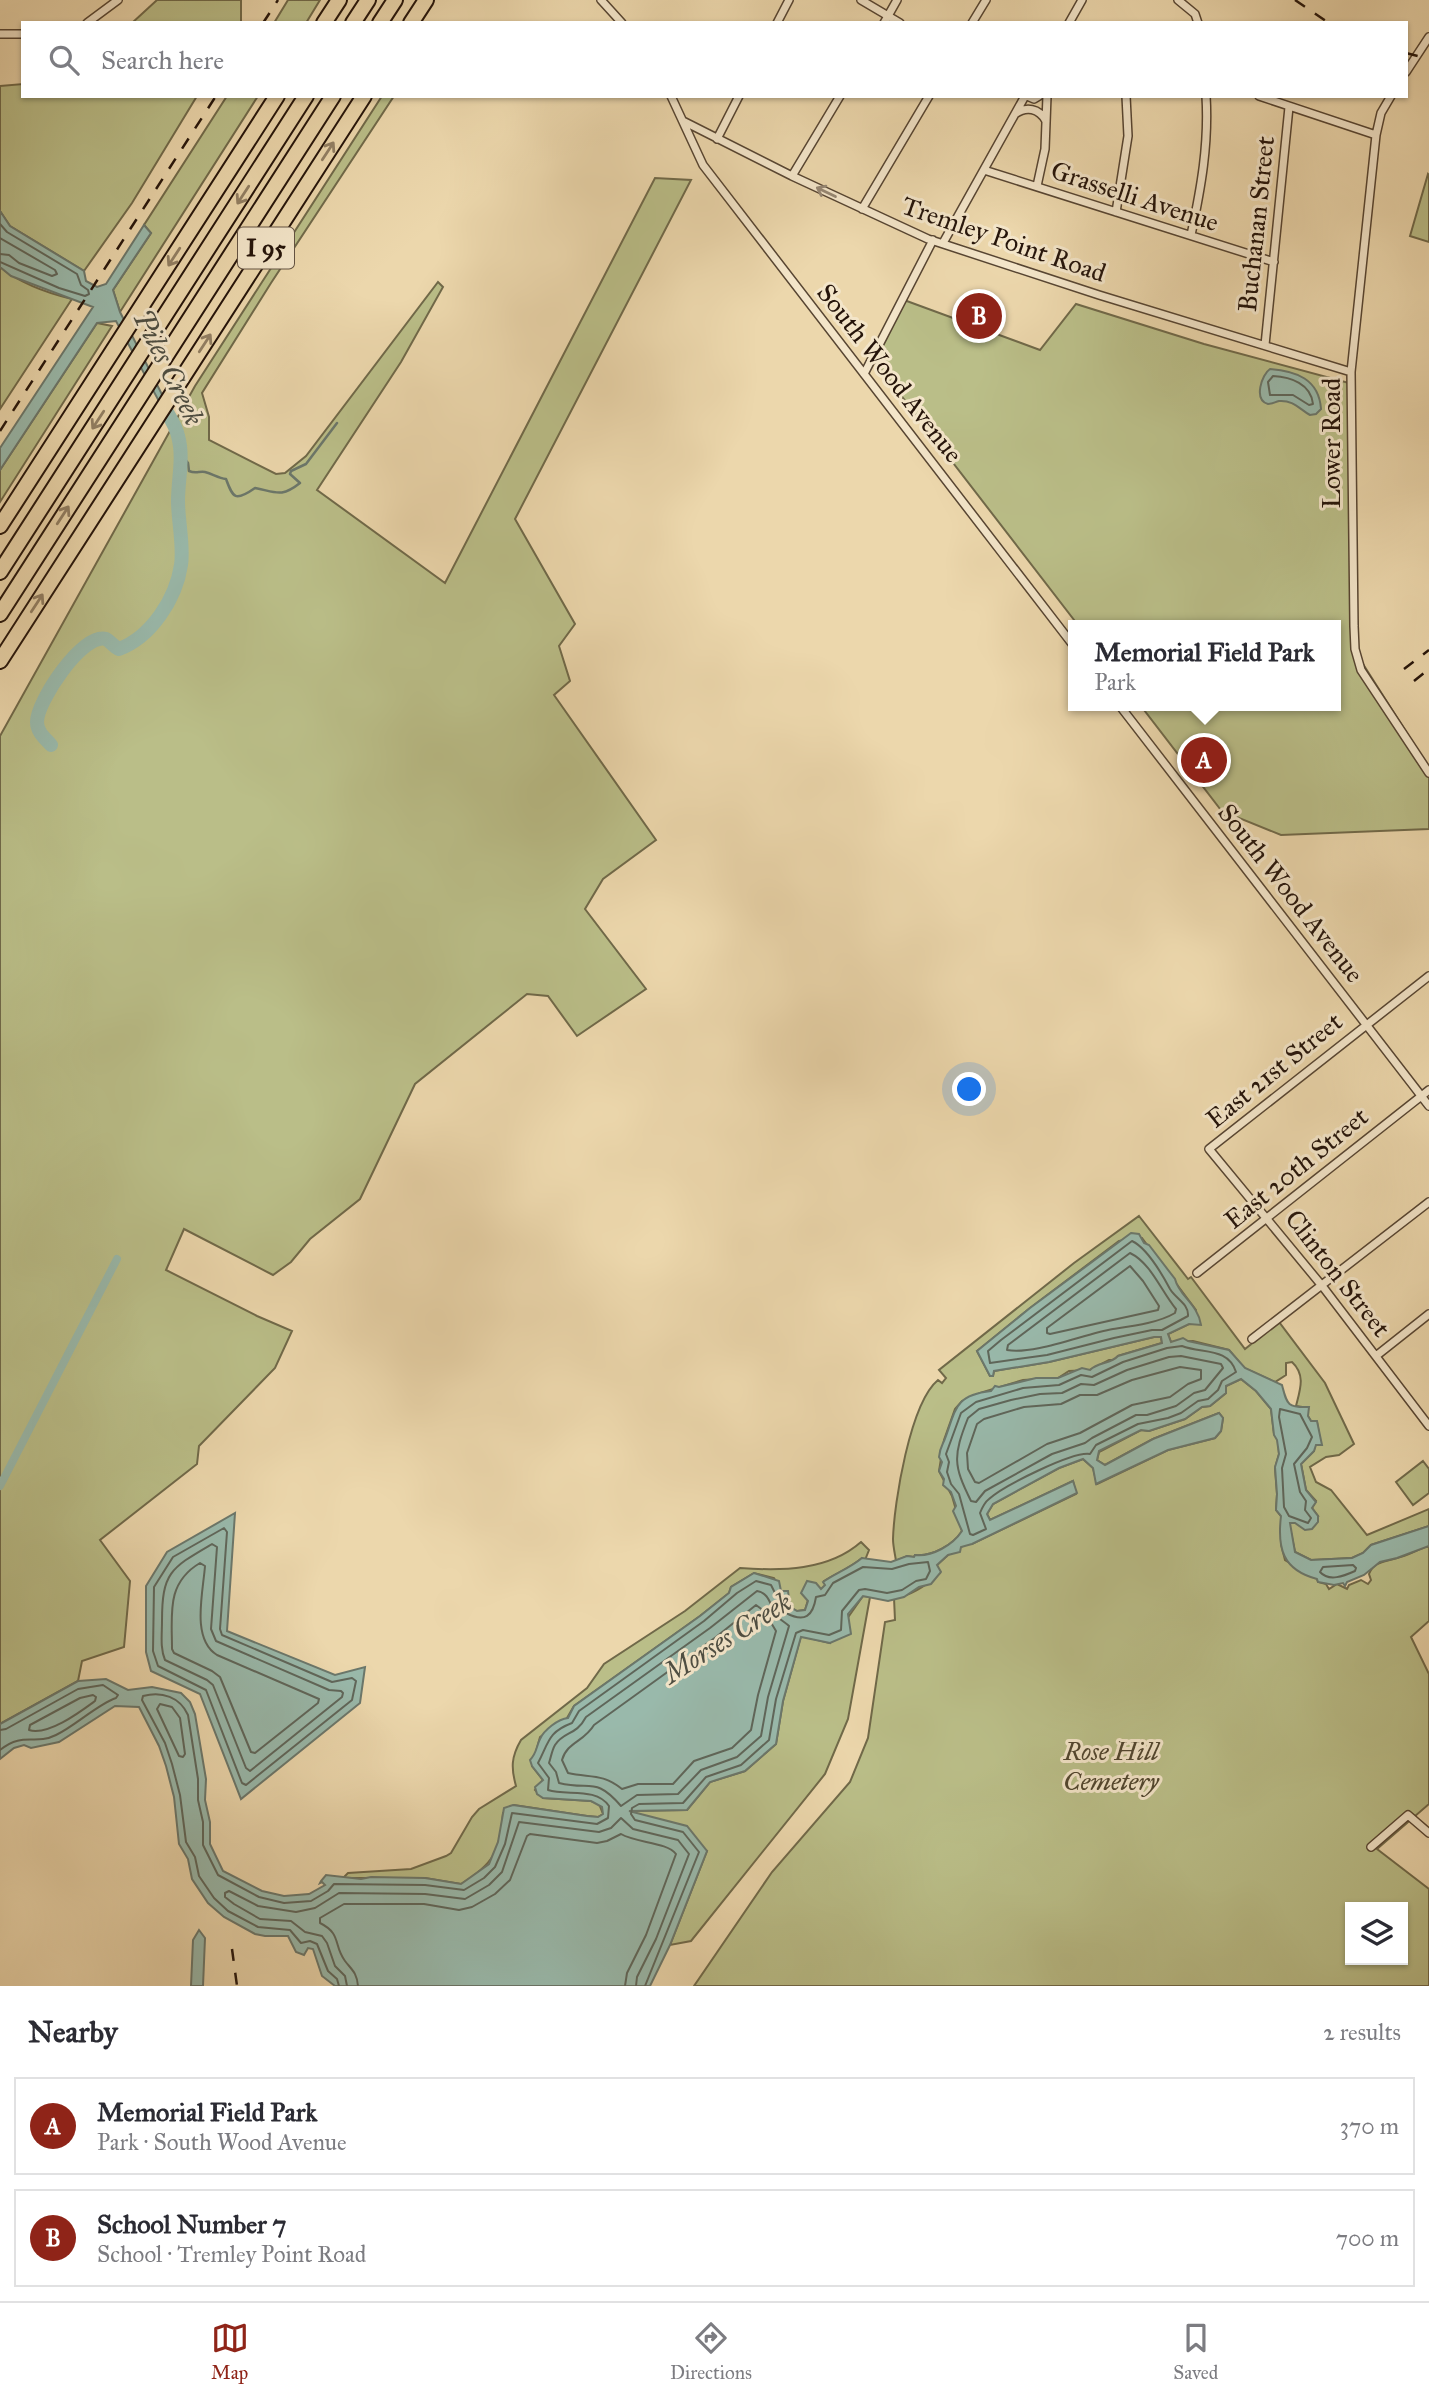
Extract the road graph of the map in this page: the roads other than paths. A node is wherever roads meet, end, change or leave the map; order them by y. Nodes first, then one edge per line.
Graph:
1 (118, 0) edge
2 (338, 0) edge
3 (368, 0) edge
4 (395, 0) edge
5 (426, 0) edge
6 (601, 0) edge
7 (789, 0) edge
8 (861, 0) edge
9 (897, 0) edge
10 (986, 0) edge
11 (1082, 0) edge
12 (1178, 0) edge
13 (886, 19) edge
14 (90, 21) edge
15 (325, 21) edge
16 (354, 21) edge
17 (381, 21) edge
18 (412, 21) edge
19 (620, 21) edge
20 (778, 21) edge
21 (973, 21) edge
22 (1070, 21) edge
23 (1197, 21) edge
24 (0, 34) edge
25 (21, 34) edge
26 (1429, 37) edge
27 (1408, 69) edge
28 (276, 98) edge
29 (305, 98) edge
30 (332, 98) edge
31 (363, 98) edge
32 (672, 98) edge
33 (738, 98) edge
34 (839, 98) edge
35 (928, 98) edge
36 (1025, 98) edge
37 (1047, 98) edge
38 (1126, 98) edge
39 (1206, 98) edge
40 (1264, 98) edge
41 (1390, 98) edge
42 (1289, 107) junction
43 (1015, 115) junction
44 (683, 121) junction
45 (1046, 123) junction
46 (1376, 135) junction
47 (717, 139) junction
48 (984, 170) junction
49 (792, 176) junction
50 (1037, 186) junction
51 (862, 209) junction
52 (1116, 212) junction
53 (1191, 235) junction
54 (933, 240) junction
55 (943, 243) junction
56 (1274, 262) junction
57 (1265, 345) junction
58 (1351, 372) junction
59 (864, 374) junction
60 (0, 526) edge
61 (0, 572) edge
62 (0, 614) edge
63 (1068, 639) edge
64 (0, 661) edge
65 (1124, 711) edge
66 (1429, 773) edge
67 (1429, 975) edge
68 (1366, 1024) junction
69 (1429, 1090) edge
70 (1421, 1096) junction
71 (1429, 1106) edge
72 (1209, 1149) joint
73 (1429, 1202) edge
74 (1268, 1218) junction
75 (1198, 1273) dead end
76 (1323, 1287) junction
77 (1429, 1314) edge
78 (1252, 1339) dead end
79 (1376, 1356) junction
80 (1429, 1425) edge
81 (1429, 1833) edge
82 (1371, 1847) dead end

1 - 14 street
2 - 15 highway
3 - 16 highway
4 - 17 highway
5 - 18 highway
6 - 19 street
7 - 20 street
8 - 13 street
9 - 13 street
10 - 21 street
11 - 22 street
12 - 23 street
24 - 25 street
26 - 27 street
28 -> 60 highway, I 95
29 -> 61 highway, I 95
62 -> 30 highway, I 95
64 -> 31 highway, I 95
32 - 44 street
33 - 47 street
34 - 49 street
35 - 51 street
36 - 43 street
37 - 45 street
38 - 52 street
39 - 53 street
40 - 42 street
41 - 46 street, Lower Road
42 - 46 street
42 - 56 street, Buchanan Street
43 - 45 street
43 - 48 street
44 - 47 street, Tremley Point Road
44 - 59 street, South Wood Avenue
45 - 50 street
46 - 58 street, Lower Road
47 - 49 street, Tremley Point Road
48 - 50 street, Grasselli Avenue
48 - 55 street
51 -> 49 street, Tremley Point Road
50 - 52 street, Grasselli Avenue
51 - 54 street, Tremley Point Road
52 - 53 street, Grasselli Avenue
53 - 56 street, Grasselli Avenue
54 - 55 street, Tremley Point Road
54 - 59 street
55 - 57 street, Tremley Point Road
56 - 57 street, Buchanan Street
57 - 58 street, Tremley Point Road
58 - 66 street, Lower Road
59 - 63 street, South Wood Avenue
65 - 68 street, South Wood Avenue
67 - 68 street, East 21st Street
68 - 70 street, South Wood Avenue
68 - 72 street, East 21st Street
69 - 70 street, East 20th Street
70 - 71 street, South Wood Avenue
70 - 74 street, East 20th Street
72 - 74 street, Clinton Street
73 - 76 street
74 - 75 street, East 20th Street
74 - 76 street, Clinton Street
76 - 78 street
76 - 79 street, Clinton Street
77 - 79 street
79 - 80 street, Clinton Street
81 - 82 street

